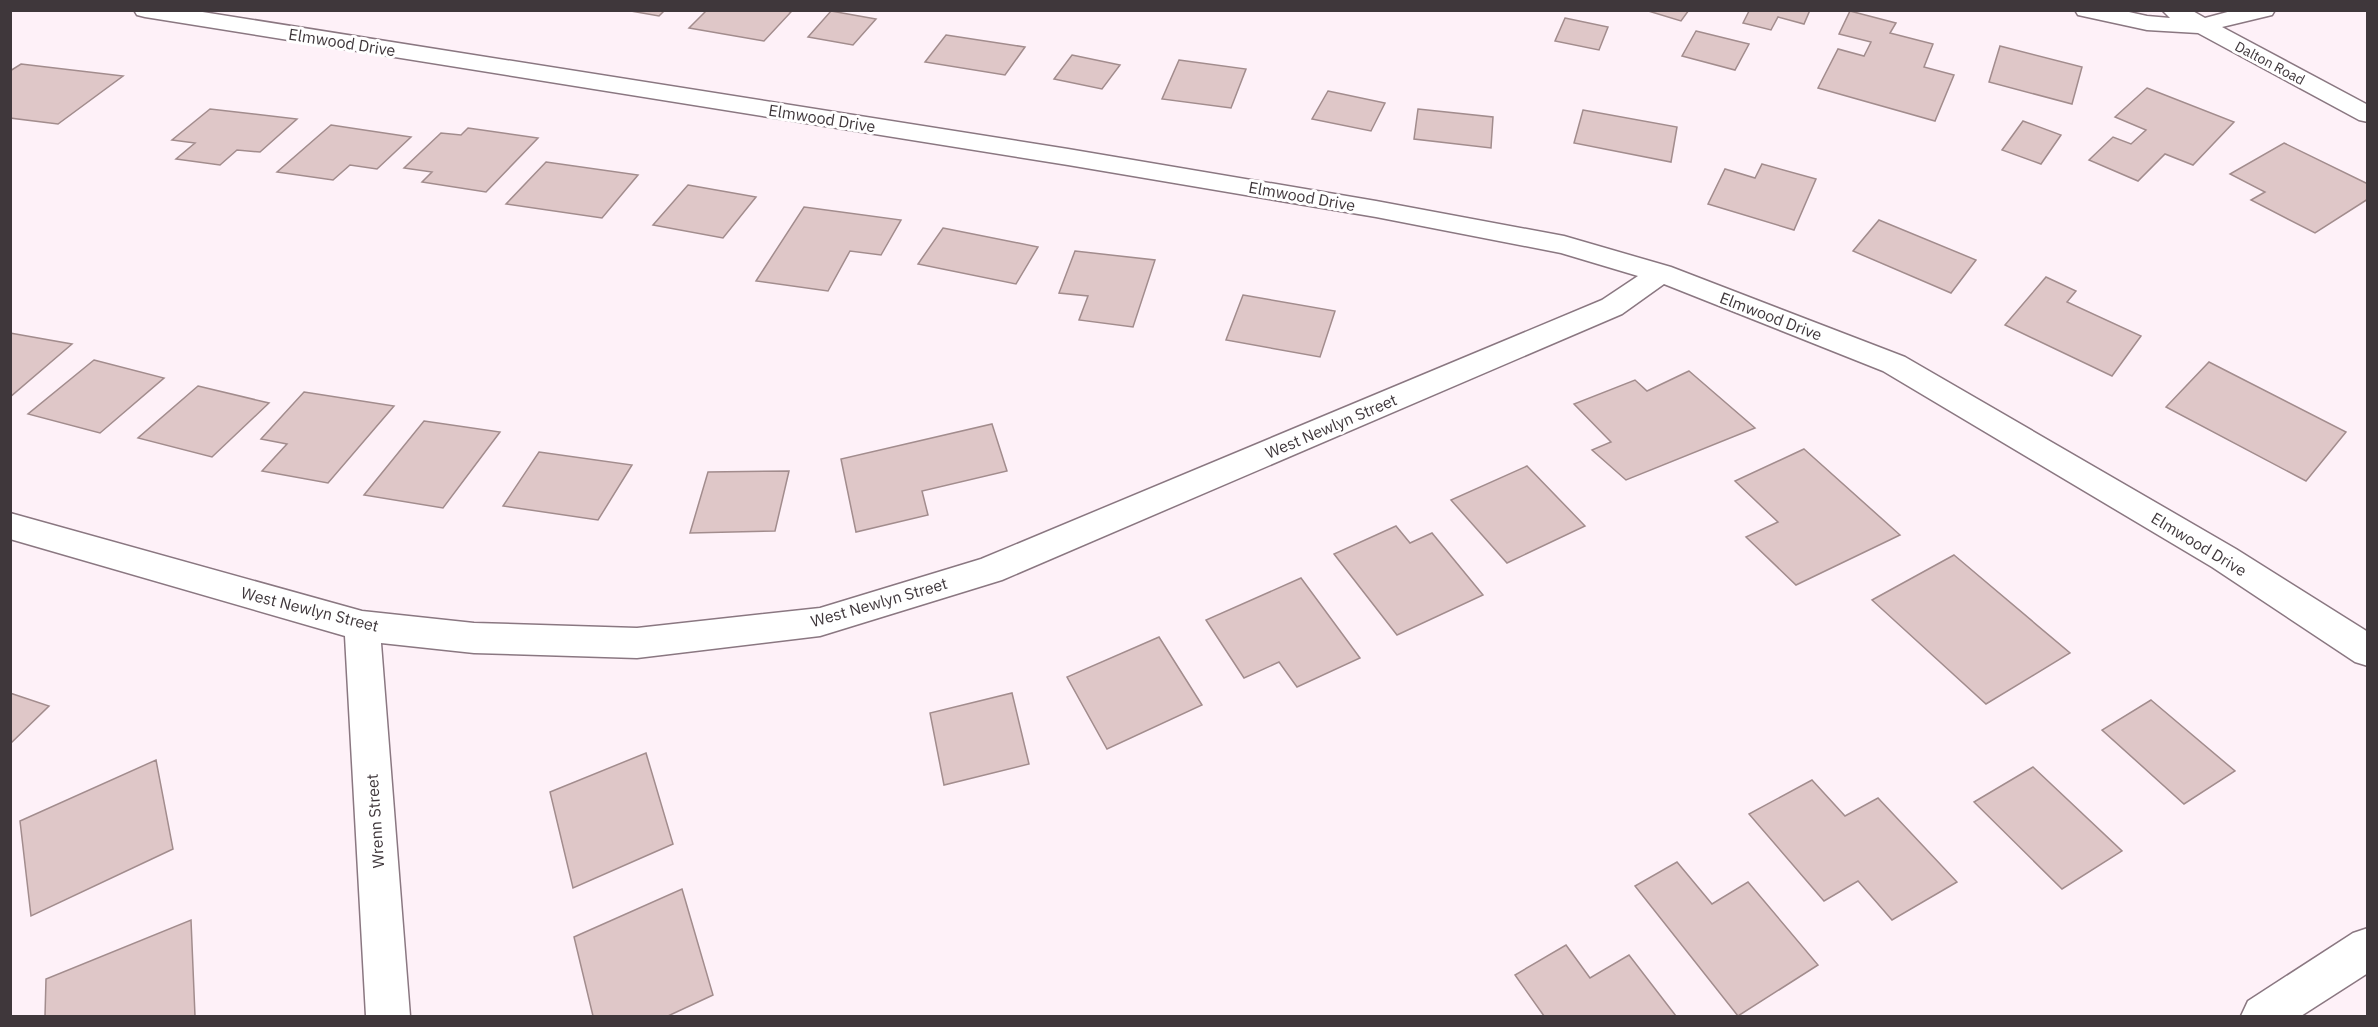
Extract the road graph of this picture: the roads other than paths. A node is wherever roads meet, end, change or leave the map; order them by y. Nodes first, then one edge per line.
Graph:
1 (145, 10) edge
2 (2086, 10) edge
3 (2173, 10) edge
4 (2264, 10) edge
5 (2201, 26) junction
6 (2367, 115) edge
7 (1661, 273) junction
8 (10, 526) edge
9 (362, 626) junction
10 (2367, 651) edge
11 (2367, 948) edge
12 (388, 1017) edge
13 (2263, 1017) edge

1 - 7 street, Elmwood Drive
2 - 5 street
3 - 5 street, Dalton Road
4 - 5 street
5 - 6 street, Dalton Road
7 - 9 street, West Newlyn Street
7 - 10 street, Elmwood Drive
8 - 9 street, West Newlyn Street
9 - 12 street, Wrenn Street
11 - 13 street

